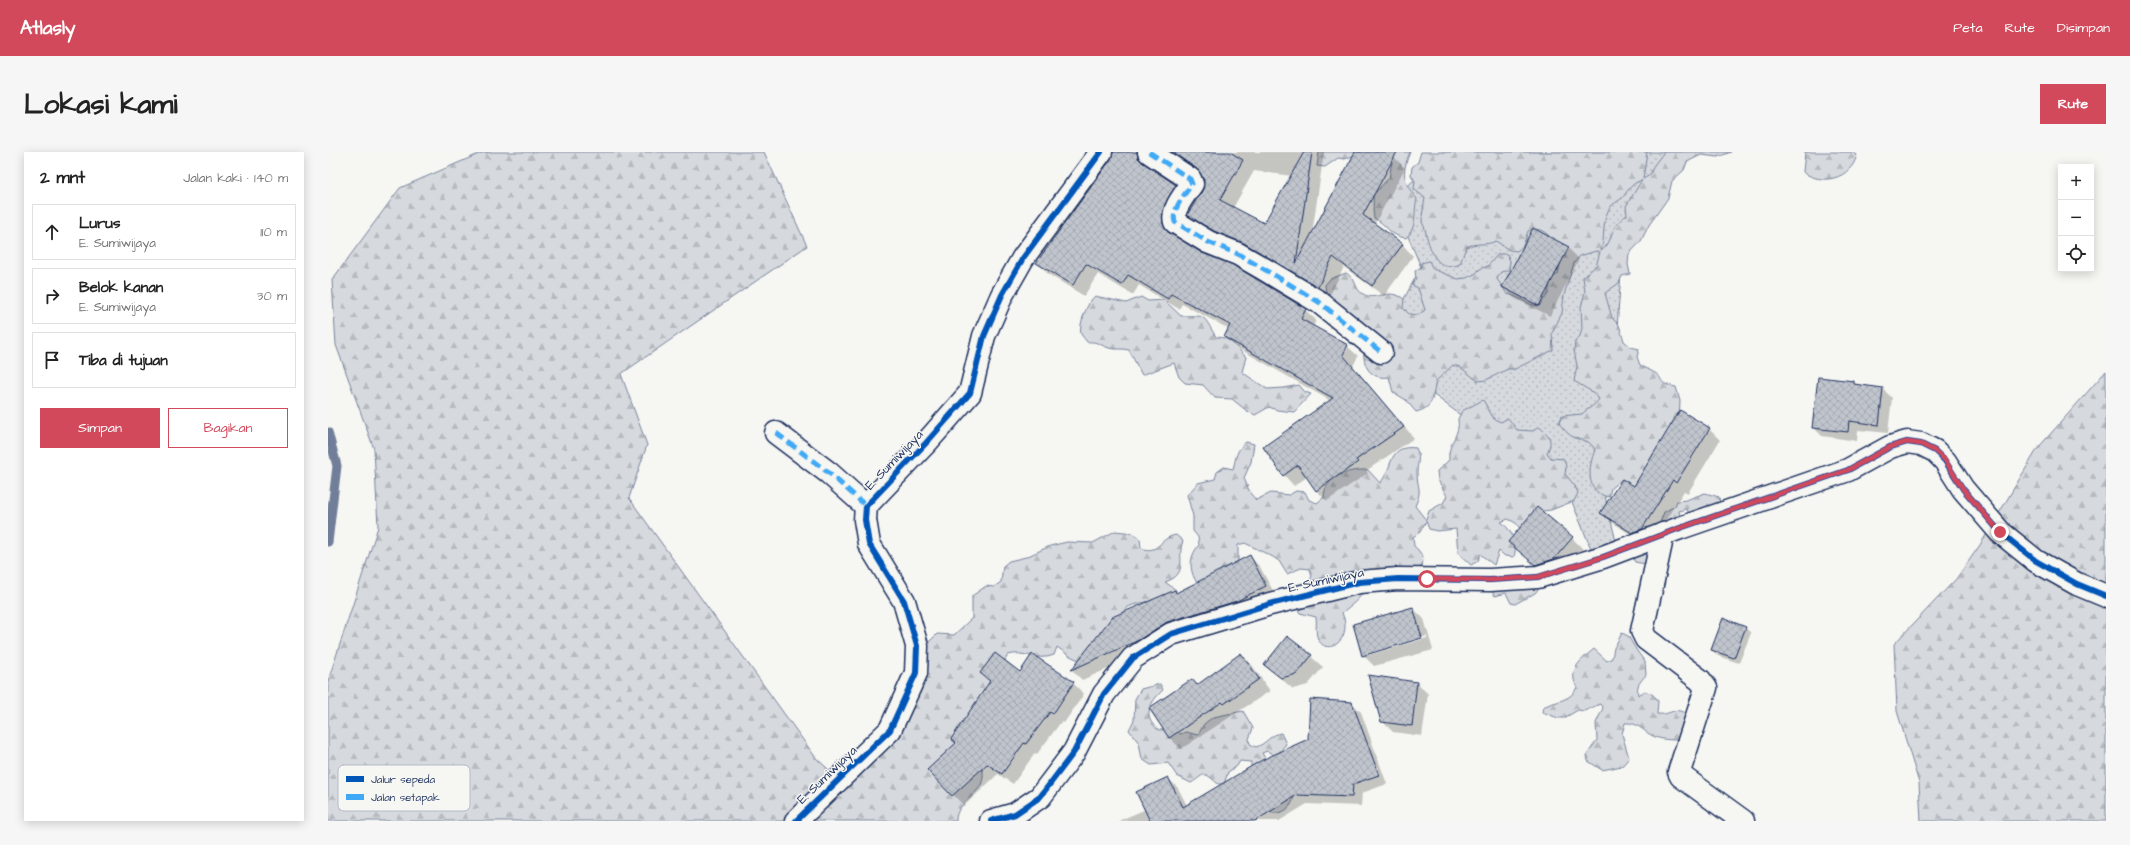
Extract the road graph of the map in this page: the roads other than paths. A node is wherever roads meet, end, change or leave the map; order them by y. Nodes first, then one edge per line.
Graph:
1 (1101, 152) edge
2 (1149, 152) edge
3 (1381, 352) dead end
4 (776, 433) dead end
5 (866, 506) junction
6 (1663, 534) junction
7 (2106, 596) edge
8 (796, 821) edge
9 (991, 821) edge
10 (1743, 821) edge

1 - 5 street, E. Sumiwijaya
2 - 3 street
4 - 5 street
5 - 8 street, E. Sumiwijaya
6 - 7 street, E. Sumiwijaya
6 - 9 street, E. Sumiwijaya
6 - 10 street

